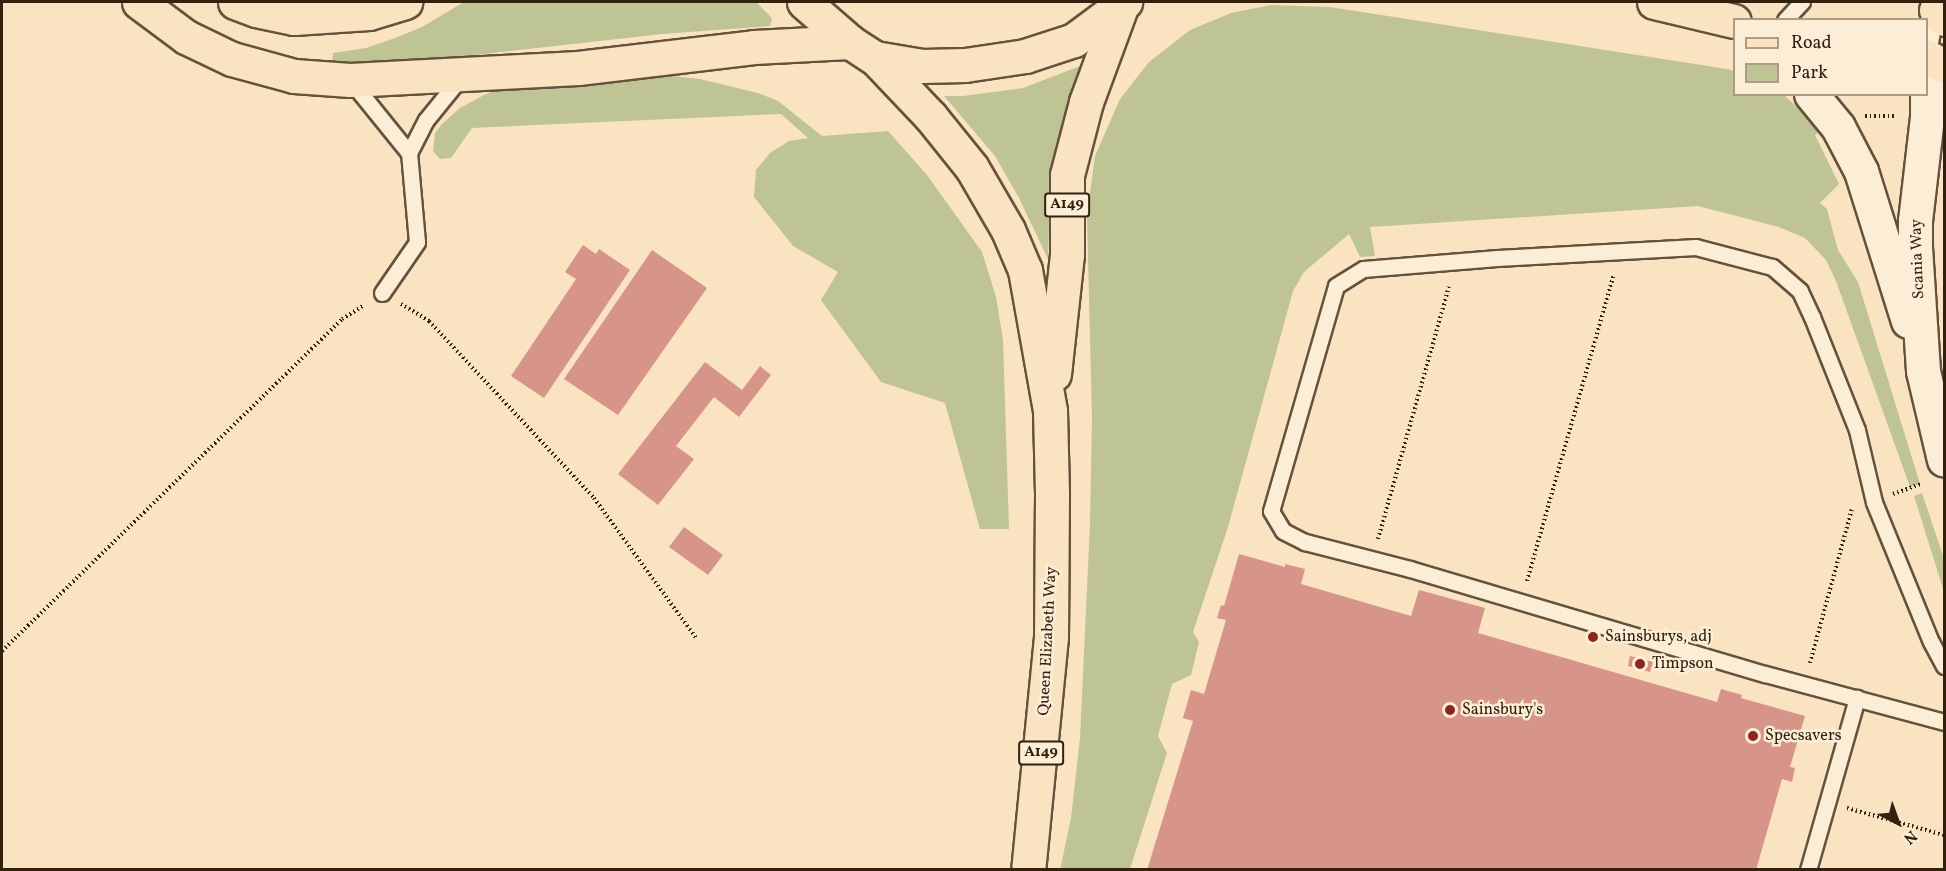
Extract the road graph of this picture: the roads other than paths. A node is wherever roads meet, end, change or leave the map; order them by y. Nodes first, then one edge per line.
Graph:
1 (139, 2) edge
2 (235, 2) edge
3 (405, 2) edge
4 (804, 2) edge
5 (1654, 2) edge
6 (1802, 2) edge
7 (1124, 3) edge
8 (1940, 10) edge
9 (1787, 18) edge
10 (1733, 21) edge
11 (863, 50) junction
12 (1936, 56) edge
13 (463, 75) junction
14 (350, 81) junction
15 (1813, 96) edge
16 (409, 153) junction
17 (1944, 164) edge
18 (1918, 196) junction
19 (382, 293) road end
20 (1923, 371) junction
21 (1050, 411) junction
22 (1944, 460) edge
23 (1944, 666) edge
24 (1857, 698) junction
25 (1944, 722) edge
26 (1028, 870) edge
27 (1808, 870) edge

1 - 14 main road
2 - 3 main road
4 - 11 main road, Queen Elizabeth Way
5 - 10 main road
6 - 9 lane
7 - 11 main road
7 - 21 main road, Queen Elizabeth Way / A149
8 - 12 lane
11 - 13 main road
11 - 21 main road, Queen Elizabeth Way / A149
12 - 18 street, Scania Way
13 - 14 main road
13 - 16 lane
14 - 16 lane
15 - 20 street
16 - 19 lane
17 - 18 street
18 - 20 street, Scania Way
20 - 22 street, Scania Way
21 - 26 main road, Queen Elizabeth Way / A149
23 - 24 lane
24 - 25 lane
24 - 27 lane

